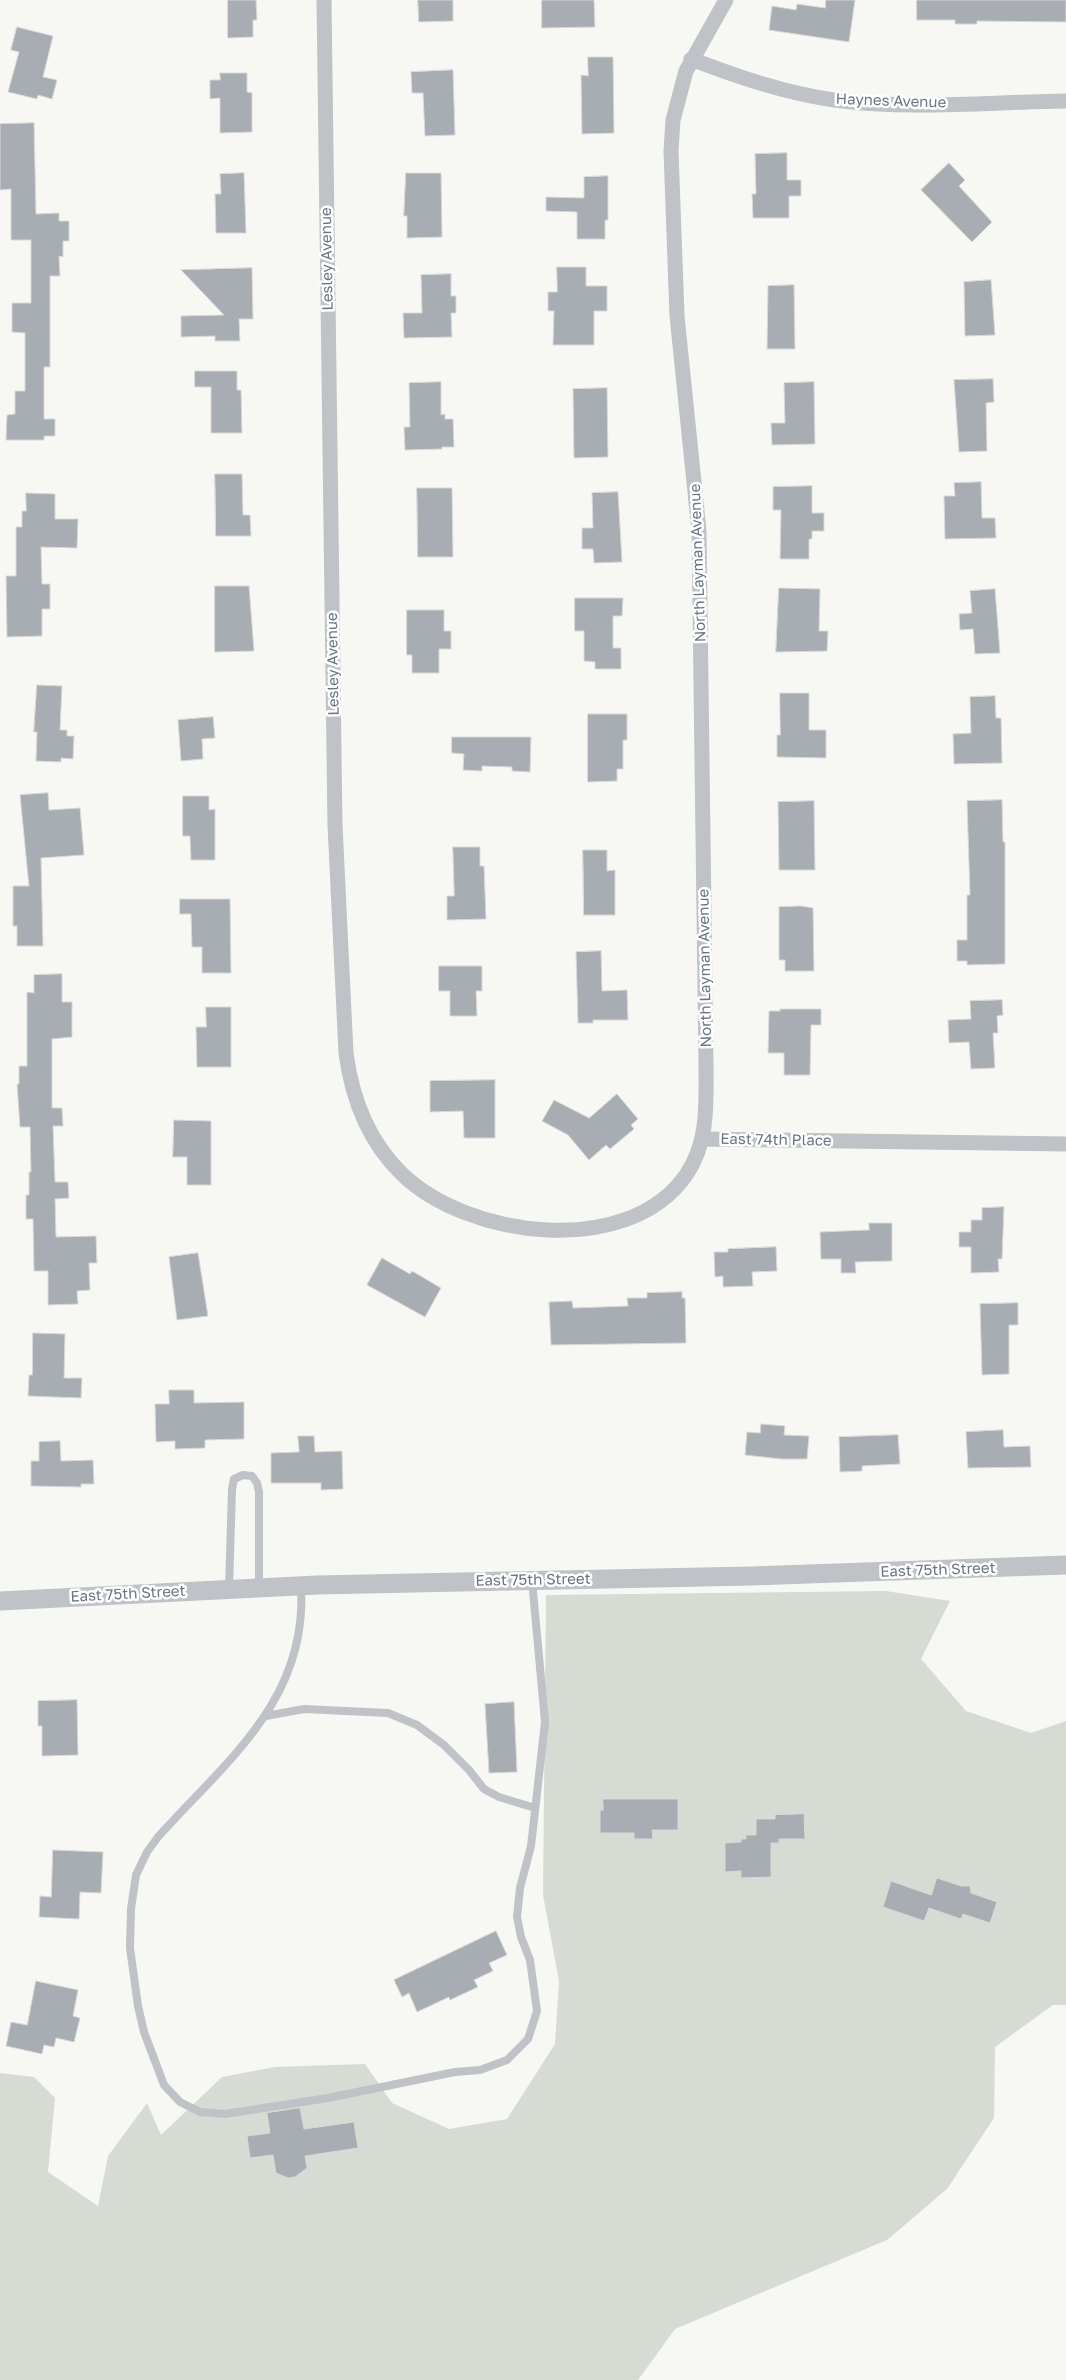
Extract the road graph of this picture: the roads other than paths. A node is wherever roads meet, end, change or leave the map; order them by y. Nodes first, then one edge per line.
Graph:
1 (324, 0) edge
2 (726, 0) edge
3 (692, 60) junction
4 (1066, 101) edge
5 (702, 1138) junction
6 (1066, 1144) edge
7 (527, 1228) joint
8 (1066, 1565) edge
9 (532, 1580) junction
10 (301, 1586) junction
11 (259, 1588) junction
12 (229, 1589) junction
13 (0, 1601) edge
14 (266, 1716) junction
15 (535, 1808) junction

1 - 7 street, Lesley Avenue
2 - 3 street, North Layman Avenue
3 - 4 street, Haynes Avenue
3 - 5 street, North Layman Avenue
5 - 6 street, East 74th Place
5 - 7 street, East 74th Place
8 - 9 street, East 75th Street
9 - 10 street, East 75th Street
9 - 15 lane
10 - 11 street, East 75th Street
10 - 14 lane
11 - 12 street, East 75th Street
11 - 12 lane
12 - 13 street, East 75th Street
14 - 15 lane
14 - 15 lane

